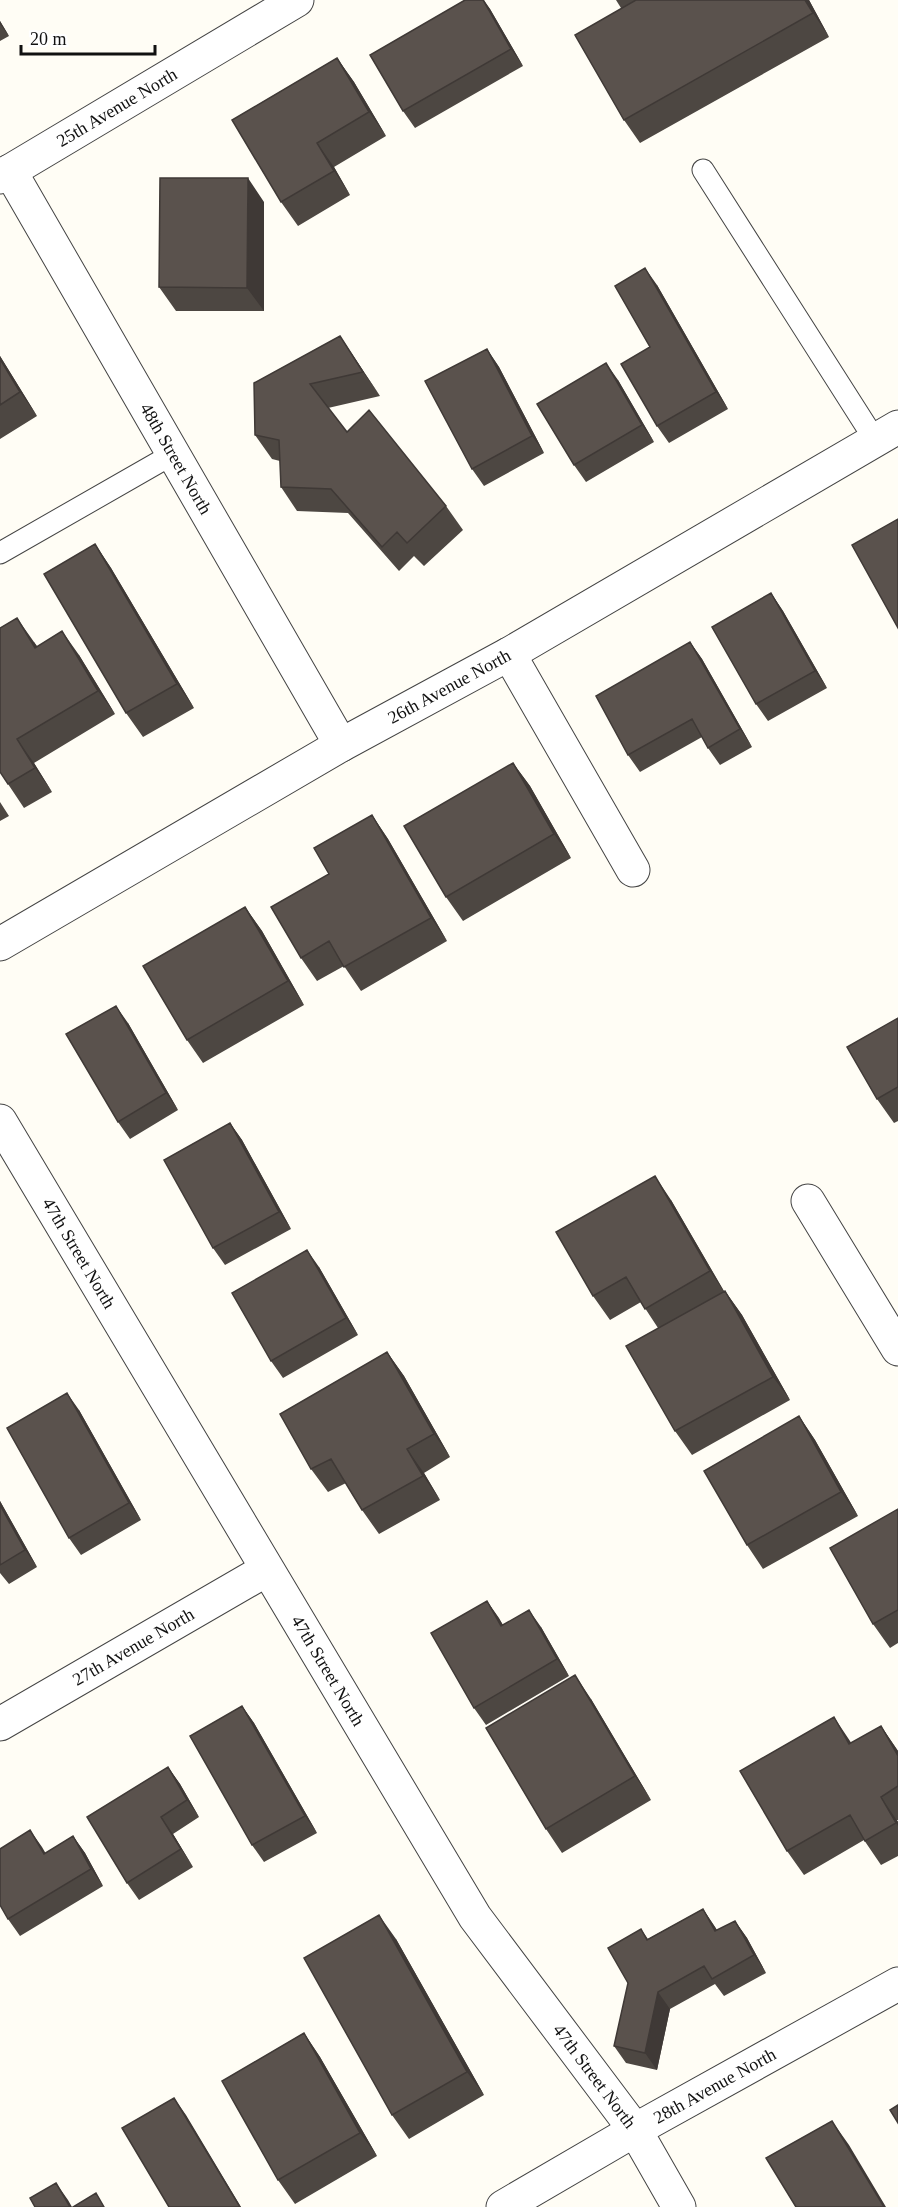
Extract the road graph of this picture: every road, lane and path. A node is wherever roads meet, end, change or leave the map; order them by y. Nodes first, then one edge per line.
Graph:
1 (297, 0) edge
2 (703, 170) dead end
3 (5, 174) edge
4 (887, 434) edge
5 (173, 454) junction
6 (0, 553) edge
7 (509, 654) junction
8 (341, 745) junction
9 (633, 870) dead end
10 (0, 944) edge
11 (0, 1121) edge
12 (808, 1200) dead end
13 (898, 1349) edge
14 (266, 1570) junction
15 (0, 1724) edge
16 (898, 1984) edge
17 (634, 2130) junction
18 (503, 2207) edge
19 (679, 2207) edge

1 - 3 street, 25th Avenue North
2 - 4 lane
3 - 5 street, 48th Street North
4 - 7 street, 26th Avenue North
5 - 6 lane
5 - 8 street, 48th Street North
7 - 8 street, 26th Avenue North
7 - 9 street
8 - 10 street, 26th Avenue North
11 - 14 street, 47th Street North
12 - 13 street
14 - 15 street, 27th Avenue North
14 - 17 street, 47th Street North
16 - 17 street, 28th Avenue North
17 - 18 street, 28th Avenue North
17 - 19 street, 47th Street North

